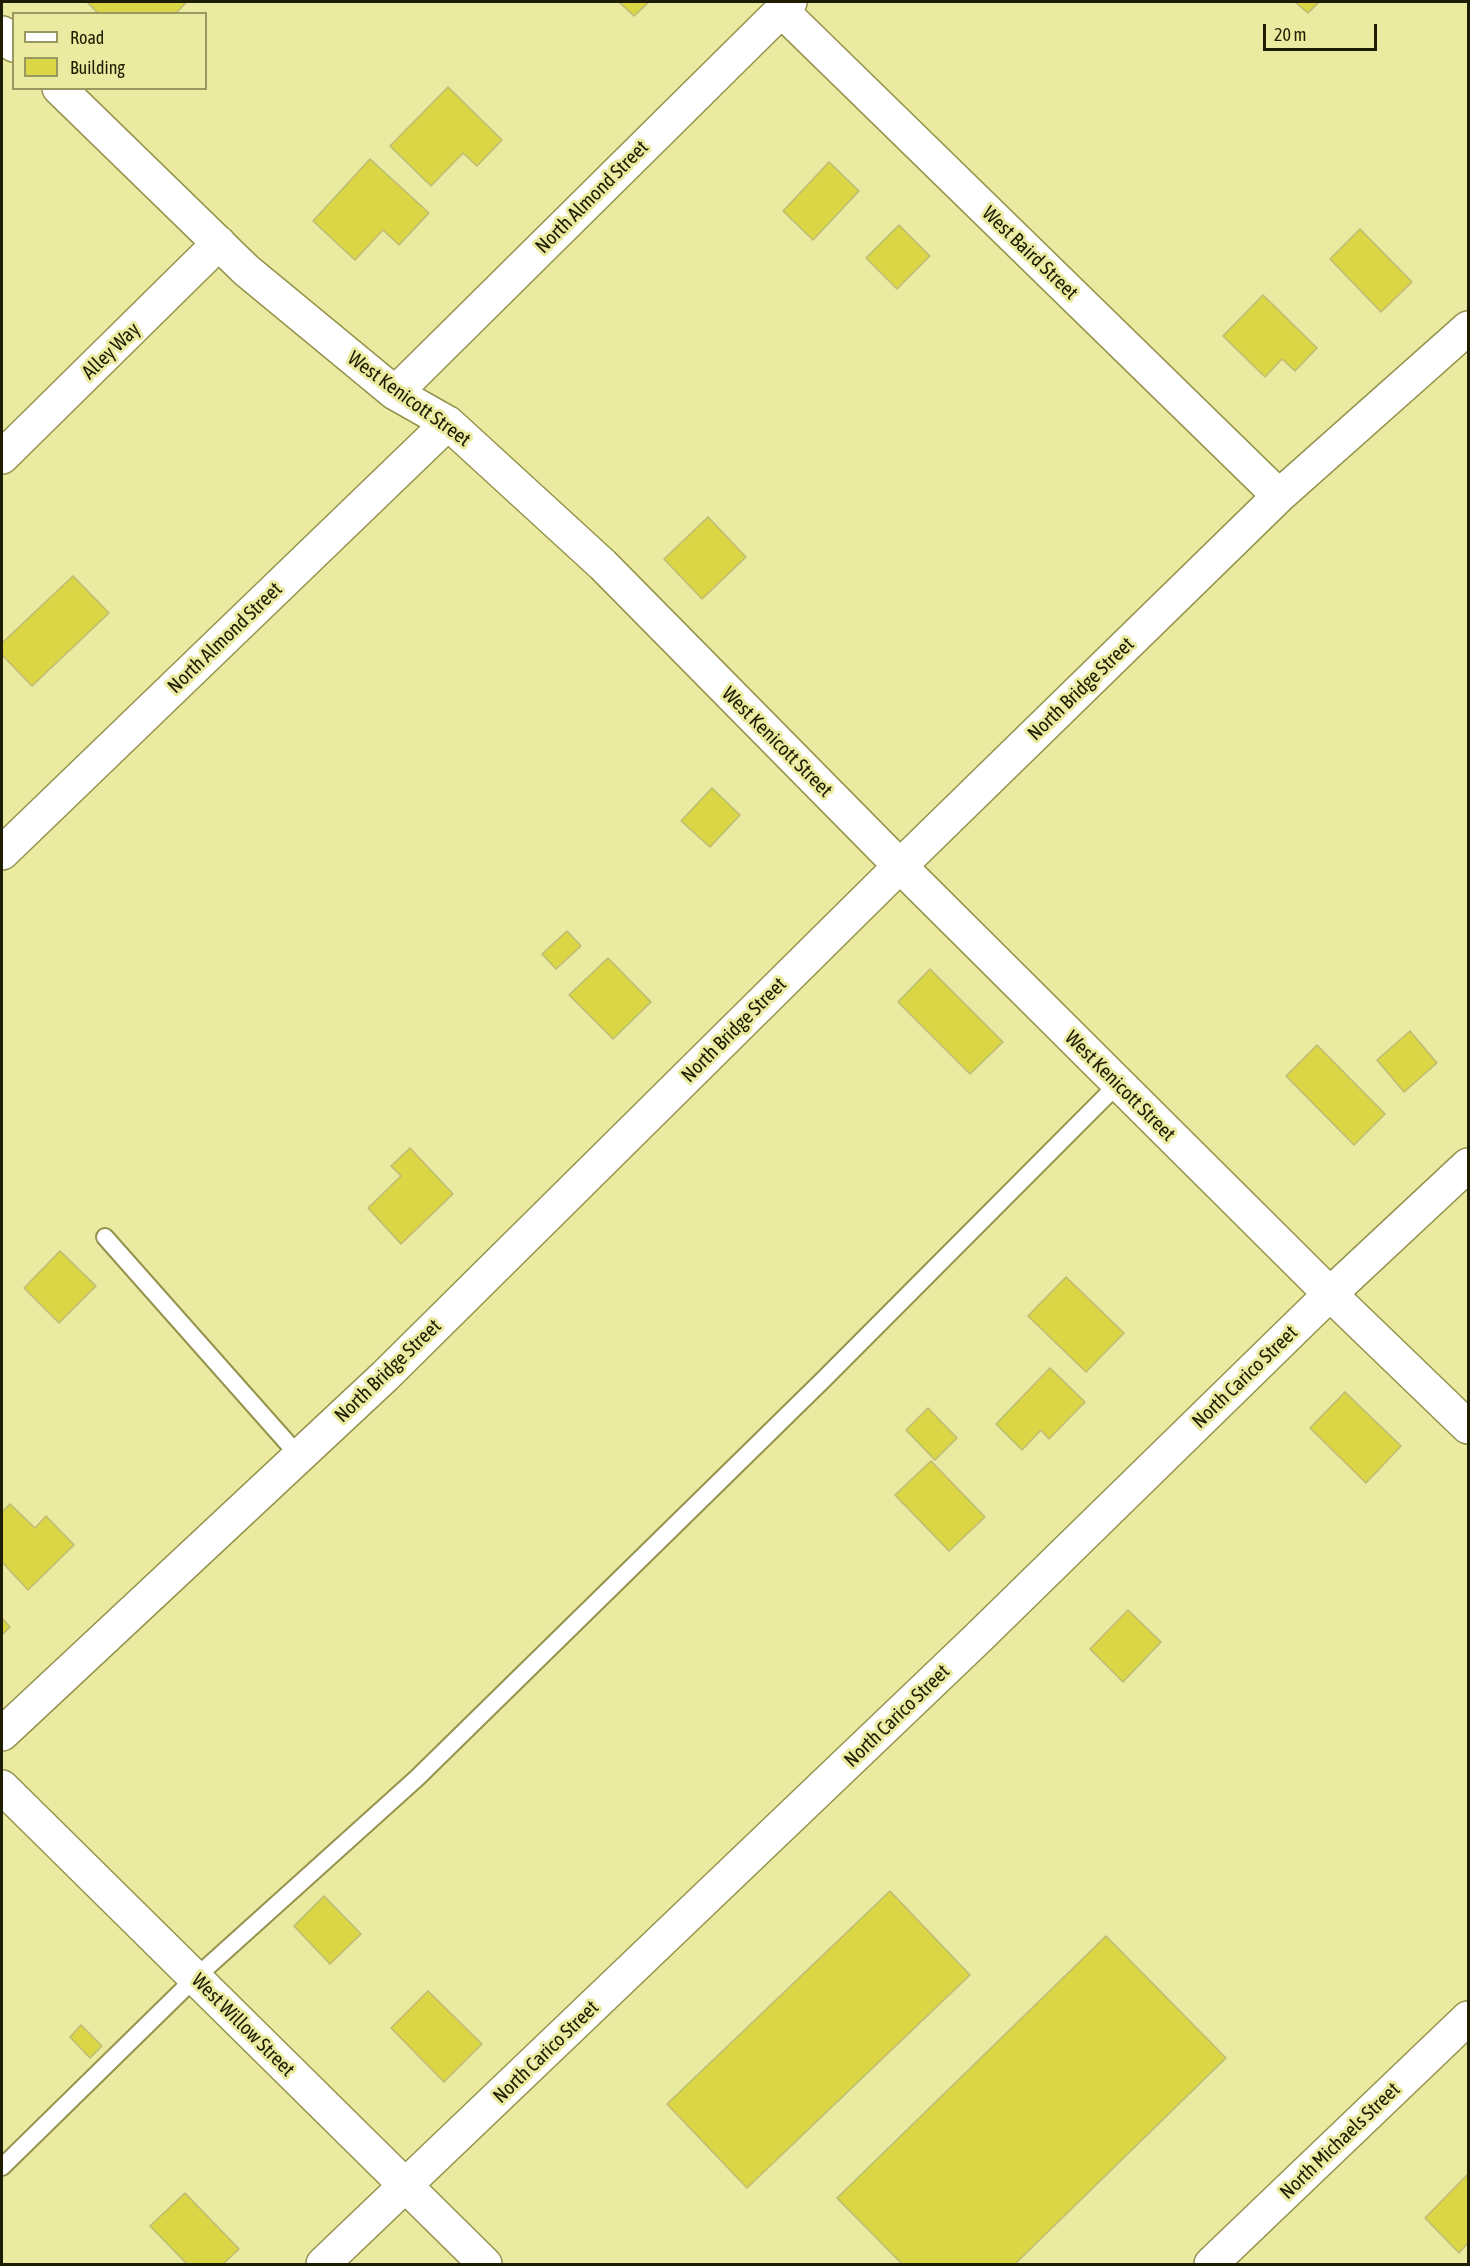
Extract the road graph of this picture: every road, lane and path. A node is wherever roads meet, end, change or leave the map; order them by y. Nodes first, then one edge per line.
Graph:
1 (786, 6) edge
2 (61, 90) edge
3 (219, 243) junction
4 (1468, 328) edge
5 (395, 393) junction
6 (448, 423) junction
7 (2, 457) edge
8 (1279, 496) junction
9 (2, 853) edge
10 (900, 866) junction
11 (1118, 1083) junction
12 (1468, 1165) edge
13 (105, 1237) dead end
14 (1330, 1294) junction
15 (1468, 1427) edge
16 (299, 1456) junction
17 (2, 1734) edge
18 (2, 1786) edge
19 (195, 1978) junction
20 (1468, 2018) edge
21 (2, 2167) edge
22 (406, 2186) junction
23 (323, 2265) edge
24 (485, 2265) edge
25 (1210, 2265) edge

1 - 5 street, North Almond Street
1 - 8 street, West Baird Street
2 - 3 street, West Kenicott Street
3 - 5 street, West Kenicott Street
3 - 7 street, Alley Way
4 - 8 street, North Bridge Street
5 - 6 street, West Kenicott Street
6 - 9 street, North Almond Street
6 - 10 street, West Kenicott Street
8 - 10 street, North Bridge Street
10 - 11 street, West Kenicott Street
10 - 16 street, North Bridge Street
11 - 14 street, West Kenicott Street
11 - 19 lane
12 - 14 street, North Carico Street
13 - 16 lane
14 - 15 street, West Kenicott Street
14 - 22 street, North Carico Street
16 - 17 street, North Bridge Street
18 - 19 street, West Willow Street
19 - 21 lane
19 - 22 street, West Willow Street
20 - 25 street, North Michaels Street
22 - 23 street, North Carico Street
22 - 24 street, West Willow Street

